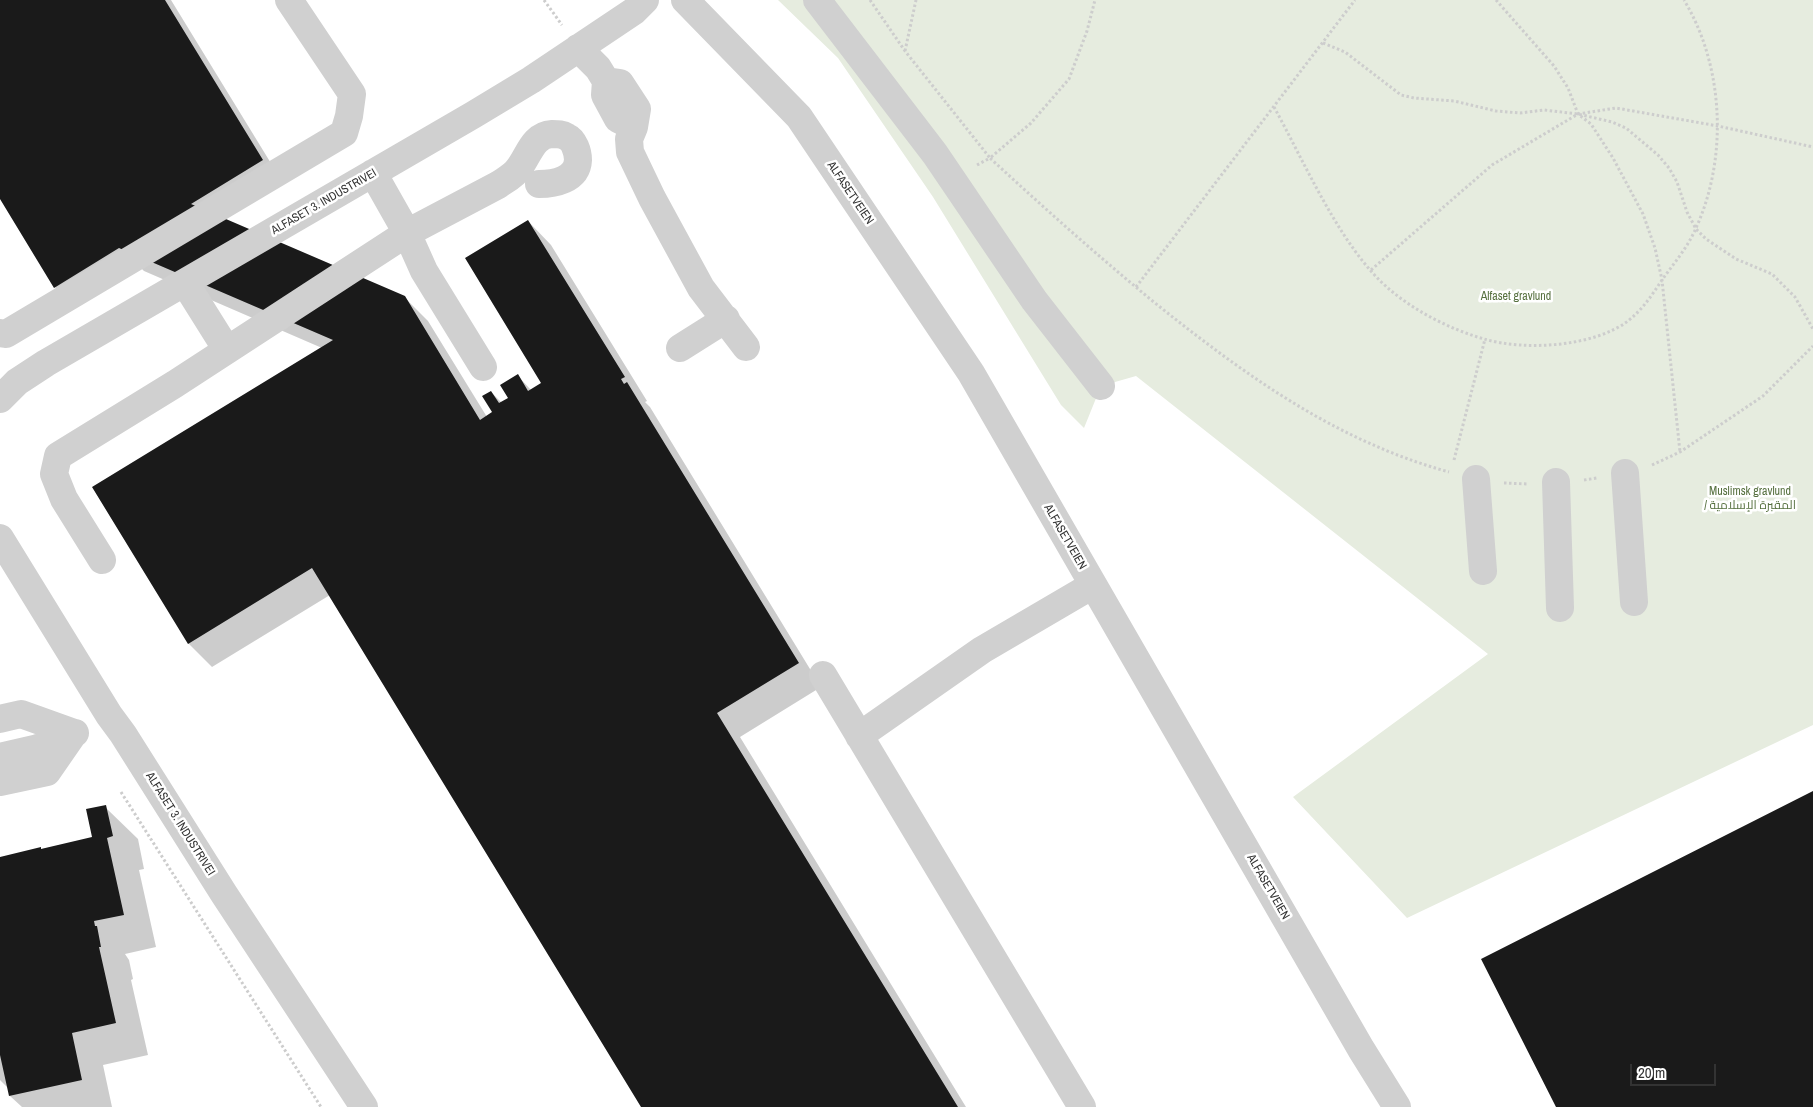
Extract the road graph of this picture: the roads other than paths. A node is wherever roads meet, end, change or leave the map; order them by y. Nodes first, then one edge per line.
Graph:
1 (289, 0) edge
2 (645, 0) edge
3 (685, 0) edge
4 (817, 0) edge
5 (578, 48) junction
6 (373, 173) junction
7 (539, 184) dead end
8 (407, 233) junction
9 (185, 283) junction
10 (726, 319) junction
11 (0, 333) edge
12 (746, 347) dead end
13 (680, 348) dead end
14 (227, 350) junction
15 (483, 367) dead end
16 (1101, 386) dead end
17 (0, 399) edge
18 (1625, 473) road end
19 (1476, 479) road end
20 (1556, 482) road end
21 (0, 538) edge
22 (102, 560) dead end
23 (1482, 571) dead end
24 (1093, 584) junction
25 (1634, 602) dead end
26 (1560, 608) dead end
27 (823, 675) dead end
28 (109, 715) junction
29 (0, 718) edge
30 (74, 733) junction
31 (860, 736) junction
32 (0, 757) edge
33 (0, 782) edge
34 (364, 1107) edge
35 (1082, 1107) edge
36 (1397, 1107) edge

1 - 11 street
2 - 5 street, ALFASET 3. INDUSTRIVEI
3 - 24 street, ALFASETVEIEN
4 - 16 street
5 - 6 street, ALFASET 3. INDUSTRIVEI
5 - 10 street
6 - 8 street
6 - 9 street, ALFASET 3. INDUSTRIVEI
7 - 8 street
8 - 14 street
8 - 15 street
9 - 14 street
9 - 17 street, ALFASET 3. INDUSTRIVEI
10 - 12 street
10 - 13 street
14 - 22 street
18 - 25 street
19 - 23 street
20 - 26 street
21 - 28 street, ALFASET 3. INDUSTRIVEI
24 - 31 street
24 - 36 street, ALFASETVEIEN
27 - 31 street
28 - 30 street
28 - 34 street, ALFASET 3. INDUSTRIVEI
29 - 30 street
30 - 32 street
30 - 33 street
31 - 35 street

